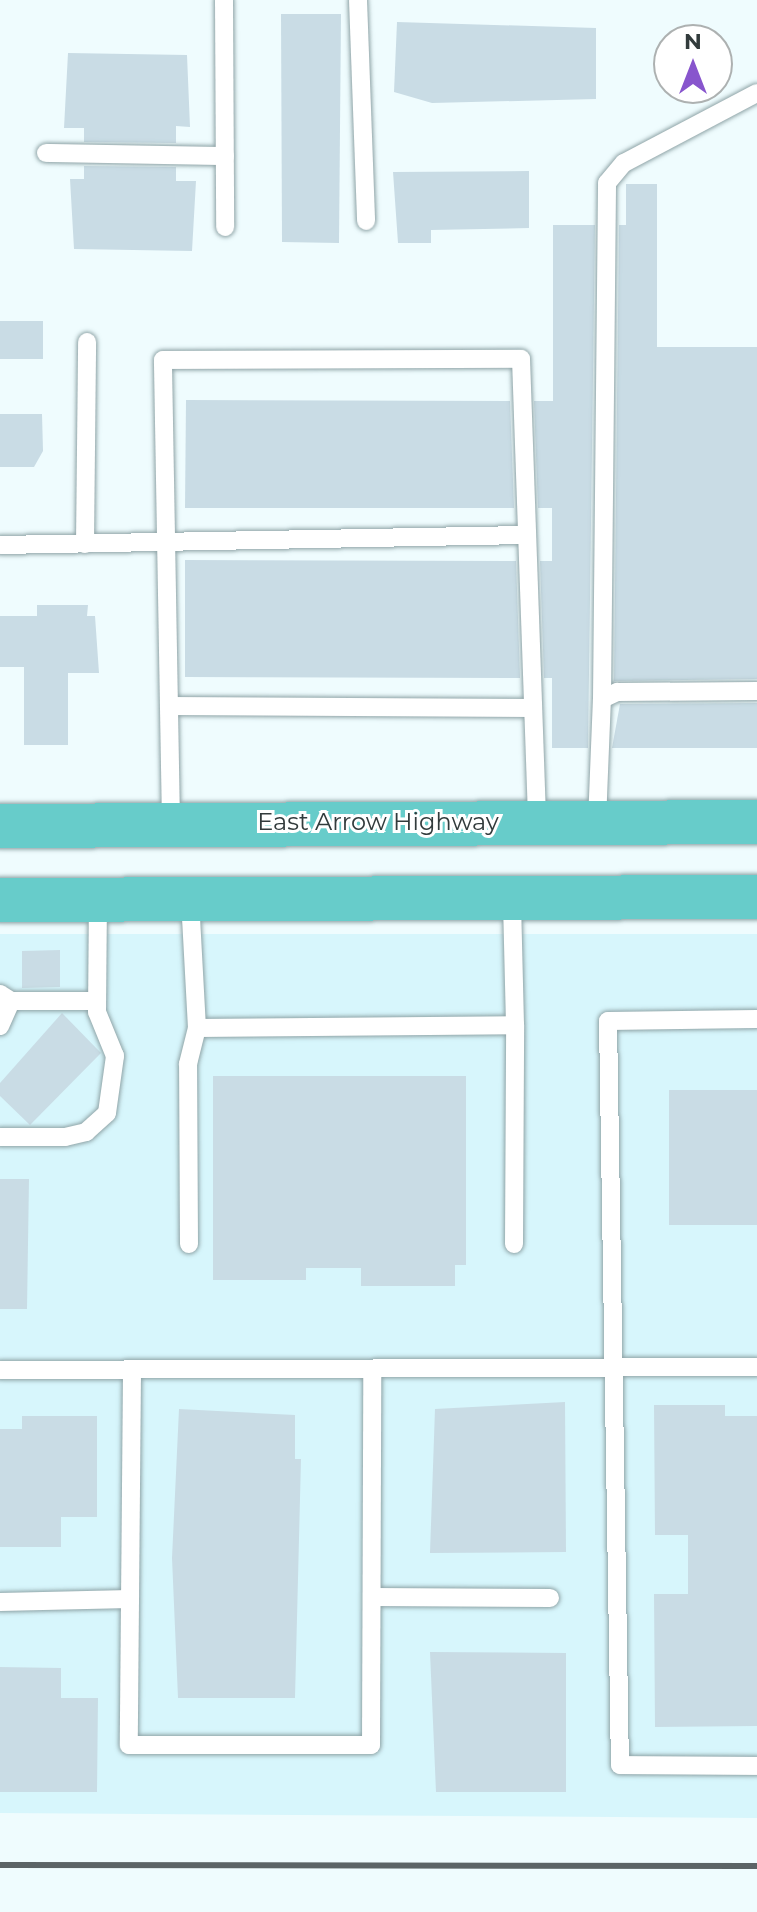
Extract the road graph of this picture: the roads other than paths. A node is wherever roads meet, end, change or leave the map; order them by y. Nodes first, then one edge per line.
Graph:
1 (224, 0) edge
2 (358, 0) edge
3 (757, 93) edge
4 (46, 153) dead end
5 (225, 156) junction
6 (366, 221) dead end
7 (225, 227) dead end
8 (87, 342) dead end
9 (527, 535) junction
10 (85, 544) junction
11 (166, 544) junction
12 (0, 545) edge
13 (757, 691) edge
14 (602, 699) junction
15 (169, 706) junction
16 (533, 708) junction
17 (537, 822) junction
18 (597, 822) junction
19 (757, 822) edge
20 (171, 823) junction
21 (0, 826) edge
22 (757, 897) edge
23 (512, 898) junction
24 (190, 899) junction
25 (0, 900) edge
26 (98, 900) junction
27 (5, 997) edge
28 (97, 1001) junction
29 (757, 1019) edge
30 (515, 1025) junction
31 (0, 1026) edge
32 (197, 1028) junction
33 (0, 1137) edge
34 (189, 1244) dead end
35 (514, 1244) dead end
36 (757, 1367) edge
37 (612, 1369) junction
38 (0, 1370) edge
39 (372, 1370) junction
40 (132, 1372) junction
41 (372, 1597) junction
42 (550, 1598) dead end
43 (130, 1599) junction
44 (0, 1602) edge
45 (757, 1766) edge

1 - 5 lane
2 - 6 lane
3 - 14 lane
4 - 5 lane
5 - 7 lane
8 - 10 lane
9 - 11 lane
9 - 11 lane
9 - 16 lane
10 - 11 lane
10 - 12 lane
11 - 15 lane
13 - 14 lane
14 - 18 lane
15 - 16 lane
15 - 20 lane
16 - 17 lane
17 - 18 main road, East Arrow Highway
17 - 20 main road, East Arrow Highway
18 - 19 main road, East Arrow Highway
20 - 21 main road, East Arrow Highway
22 - 23 main road
23 - 24 main road
23 - 30 lane
24 - 26 main road
24 - 32 lane
25 - 26 main road
26 - 28 lane
27 - 28 lane
27 - 31 lane
28 - 33 lane
29 - 37 lane
30 - 32 lane
30 - 35 lane
32 - 34 lane
36 - 37 lane
37 - 39 lane
37 - 45 lane
38 - 40 lane
39 - 40 lane
39 - 41 lane
40 - 43 lane
41 - 42 lane
41 - 43 lane
43 - 44 lane

